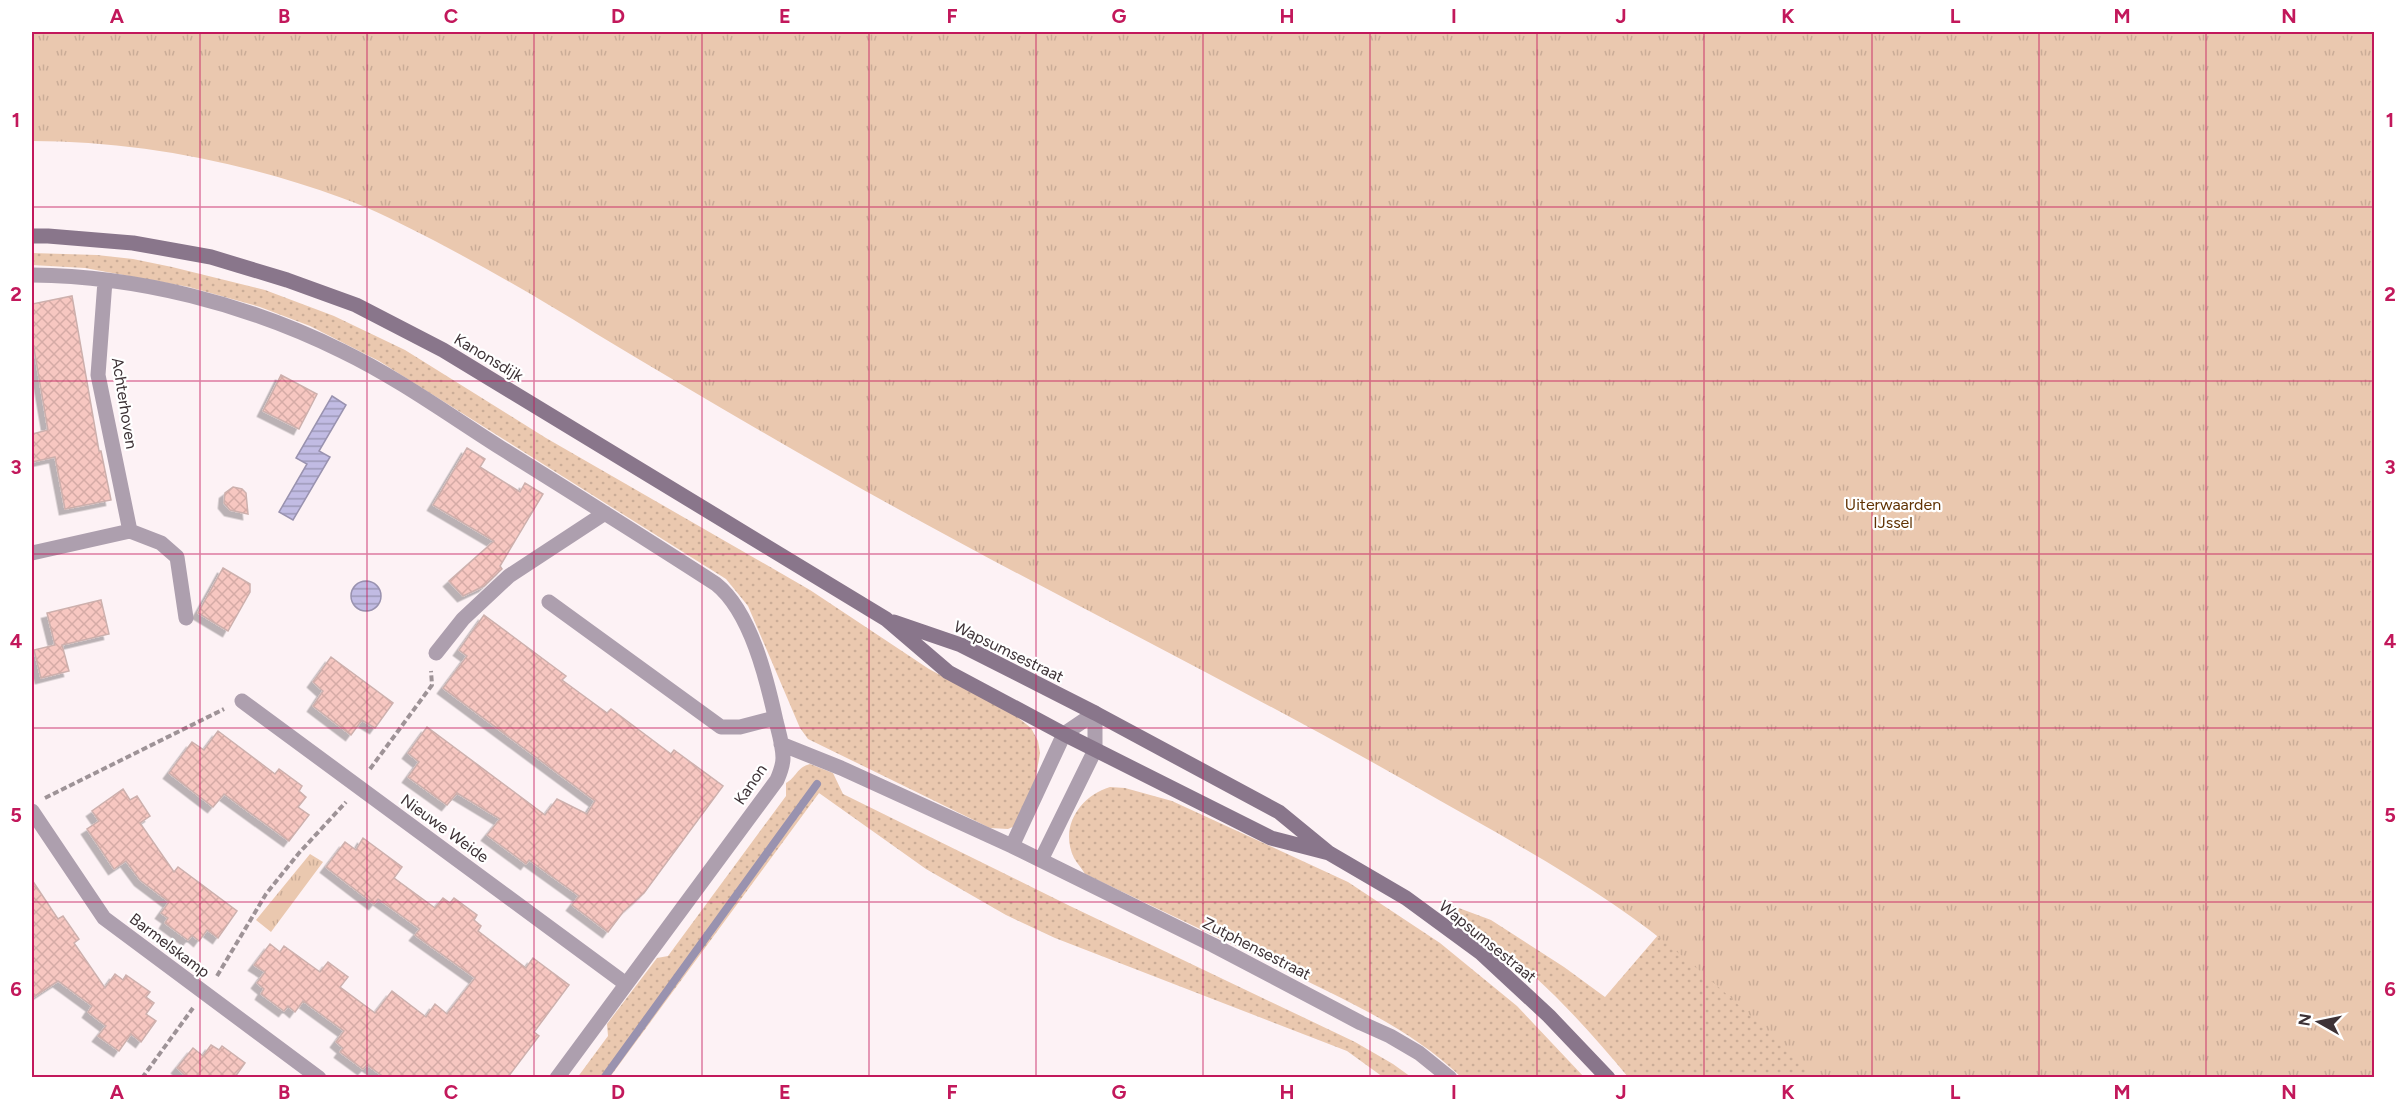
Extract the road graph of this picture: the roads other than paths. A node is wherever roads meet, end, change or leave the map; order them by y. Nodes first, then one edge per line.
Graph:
1 (32, 236) edge
2 (32, 275) edge
3 (105, 281) junction
4 (604, 513) junction
5 (130, 531) junction
6 (32, 553) edge
7 (549, 602) dead end
8 (186, 618) dead end
9 (886, 619) junction
10 (436, 653) road end
11 (242, 701) road end
12 (1095, 714) junction
13 (775, 718) junction
14 (1064, 734) junction
15 (781, 744) junction
16 (1095, 750) junction
17 (35, 806) edge
18 (1012, 846) junction
19 (1329, 853) junction
20 (1041, 860) junction
21 (626, 984) junction
22 (319, 1077) edge
23 (557, 1077) edge
24 (1450, 1077) edge
25 (1608, 1077) edge

1 - 9 street, Kanonsdijk
2 - 3 street
3 - 4 street
3 - 5 street, Achterhoven
4 - 10 street
4 - 13 street
5 - 6 street
5 - 8 street
7 - 13 street
9 - 12 street, Wapsumsestraat
9 - 14 street, Wapsumsestraat
11 - 21 street, Nieuwe Weide
12 - 14 street
12 - 16 street
12 - 19 street, Wapsumsestraat
13 - 15 street, Kanon
14 - 16 street, Wapsumsestraat
14 - 18 street
15 - 18 street, Zutphensestraat
15 - 21 street, Kanon
16 - 19 street, Wapsumsestraat
16 - 20 street
17 - 22 street, Barmelskamp
18 - 20 street, Zutphensestraat
19 - 25 street, Wapsumsestraat
20 - 24 street, Zutphensestraat
21 - 23 street, Kanon

